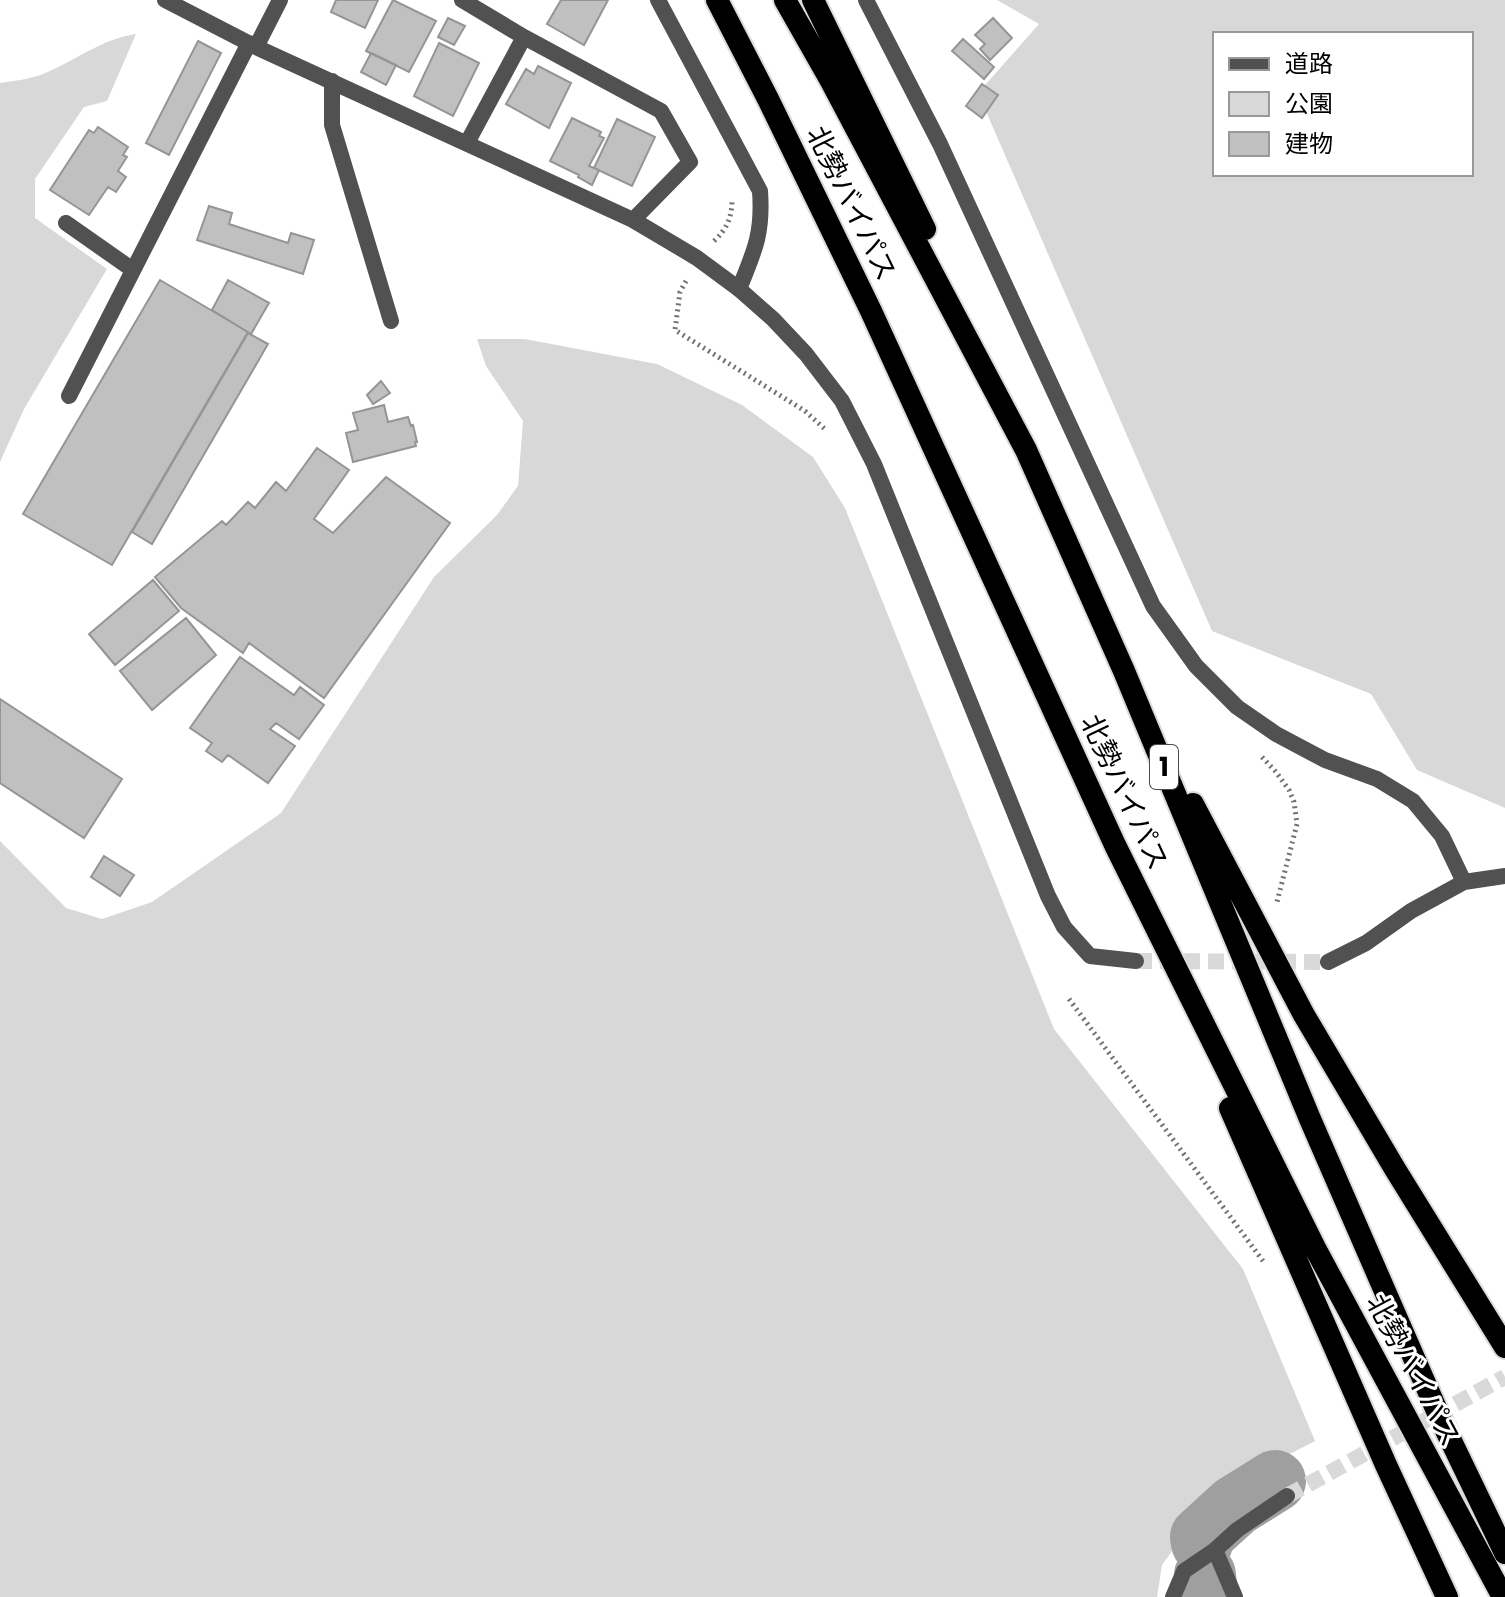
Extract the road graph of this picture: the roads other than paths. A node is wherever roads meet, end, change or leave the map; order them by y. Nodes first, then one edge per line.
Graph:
1 (165, 0) edge
2 (280, 0) edge
3 (462, 0) edge
4 (658, 0) edge
5 (717, 0) edge
6 (785, 0) edge
7 (813, 0) edge
8 (866, 0) edge
9 (524, 37) junction
10 (253, 45) junction
11 (332, 81) junction
12 (467, 143) junction
13 (633, 220) junction
14 (66, 223) dead end
15 (133, 270) junction
16 (739, 289) junction
17 (391, 321) dead end
18 (69, 396) dead end
19 (1026, 450) junction
20 (1124, 671) junction
21 (1115, 845) junction
22 (1505, 876) edge
23 (1464, 882) junction
24 (1136, 961) tunnel mouth
25 (1328, 962) tunnel mouth
26 (1505, 1347) edge
27 (1287, 1496) tunnel mouth
28 (1215, 1550) junction
29 (1505, 1553) edge
30 (1173, 1597) edge
31 (1235, 1597) edge
32 (1447, 1597) edge
33 (1503, 1597) edge

1 - 10 street
2 - 10 street
3 - 9 street
4 - 16 street
5 - 21 highway, 北勢バイパス
6 - 19 highway, 北勢バイパス / 1
7 - 19 highway
8 - 23 street
9 - 12 street
9 - 13 street
10 - 11 street
10 - 15 street
11 - 12 street
11 - 17 street
12 - 13 street
13 - 16 street
14 - 15 street
15 - 18 street
16 - 24 street
19 - 20 highway, 北勢バイパス / 1
20 - 26 highway, 1
20 - 29 highway, 北勢バイパス / 1
21 - 32 highway
21 - 33 highway, 北勢バイパス
22 - 23 street
23 - 25 street
27 - 28 street
28 - 30 street
28 - 31 street

